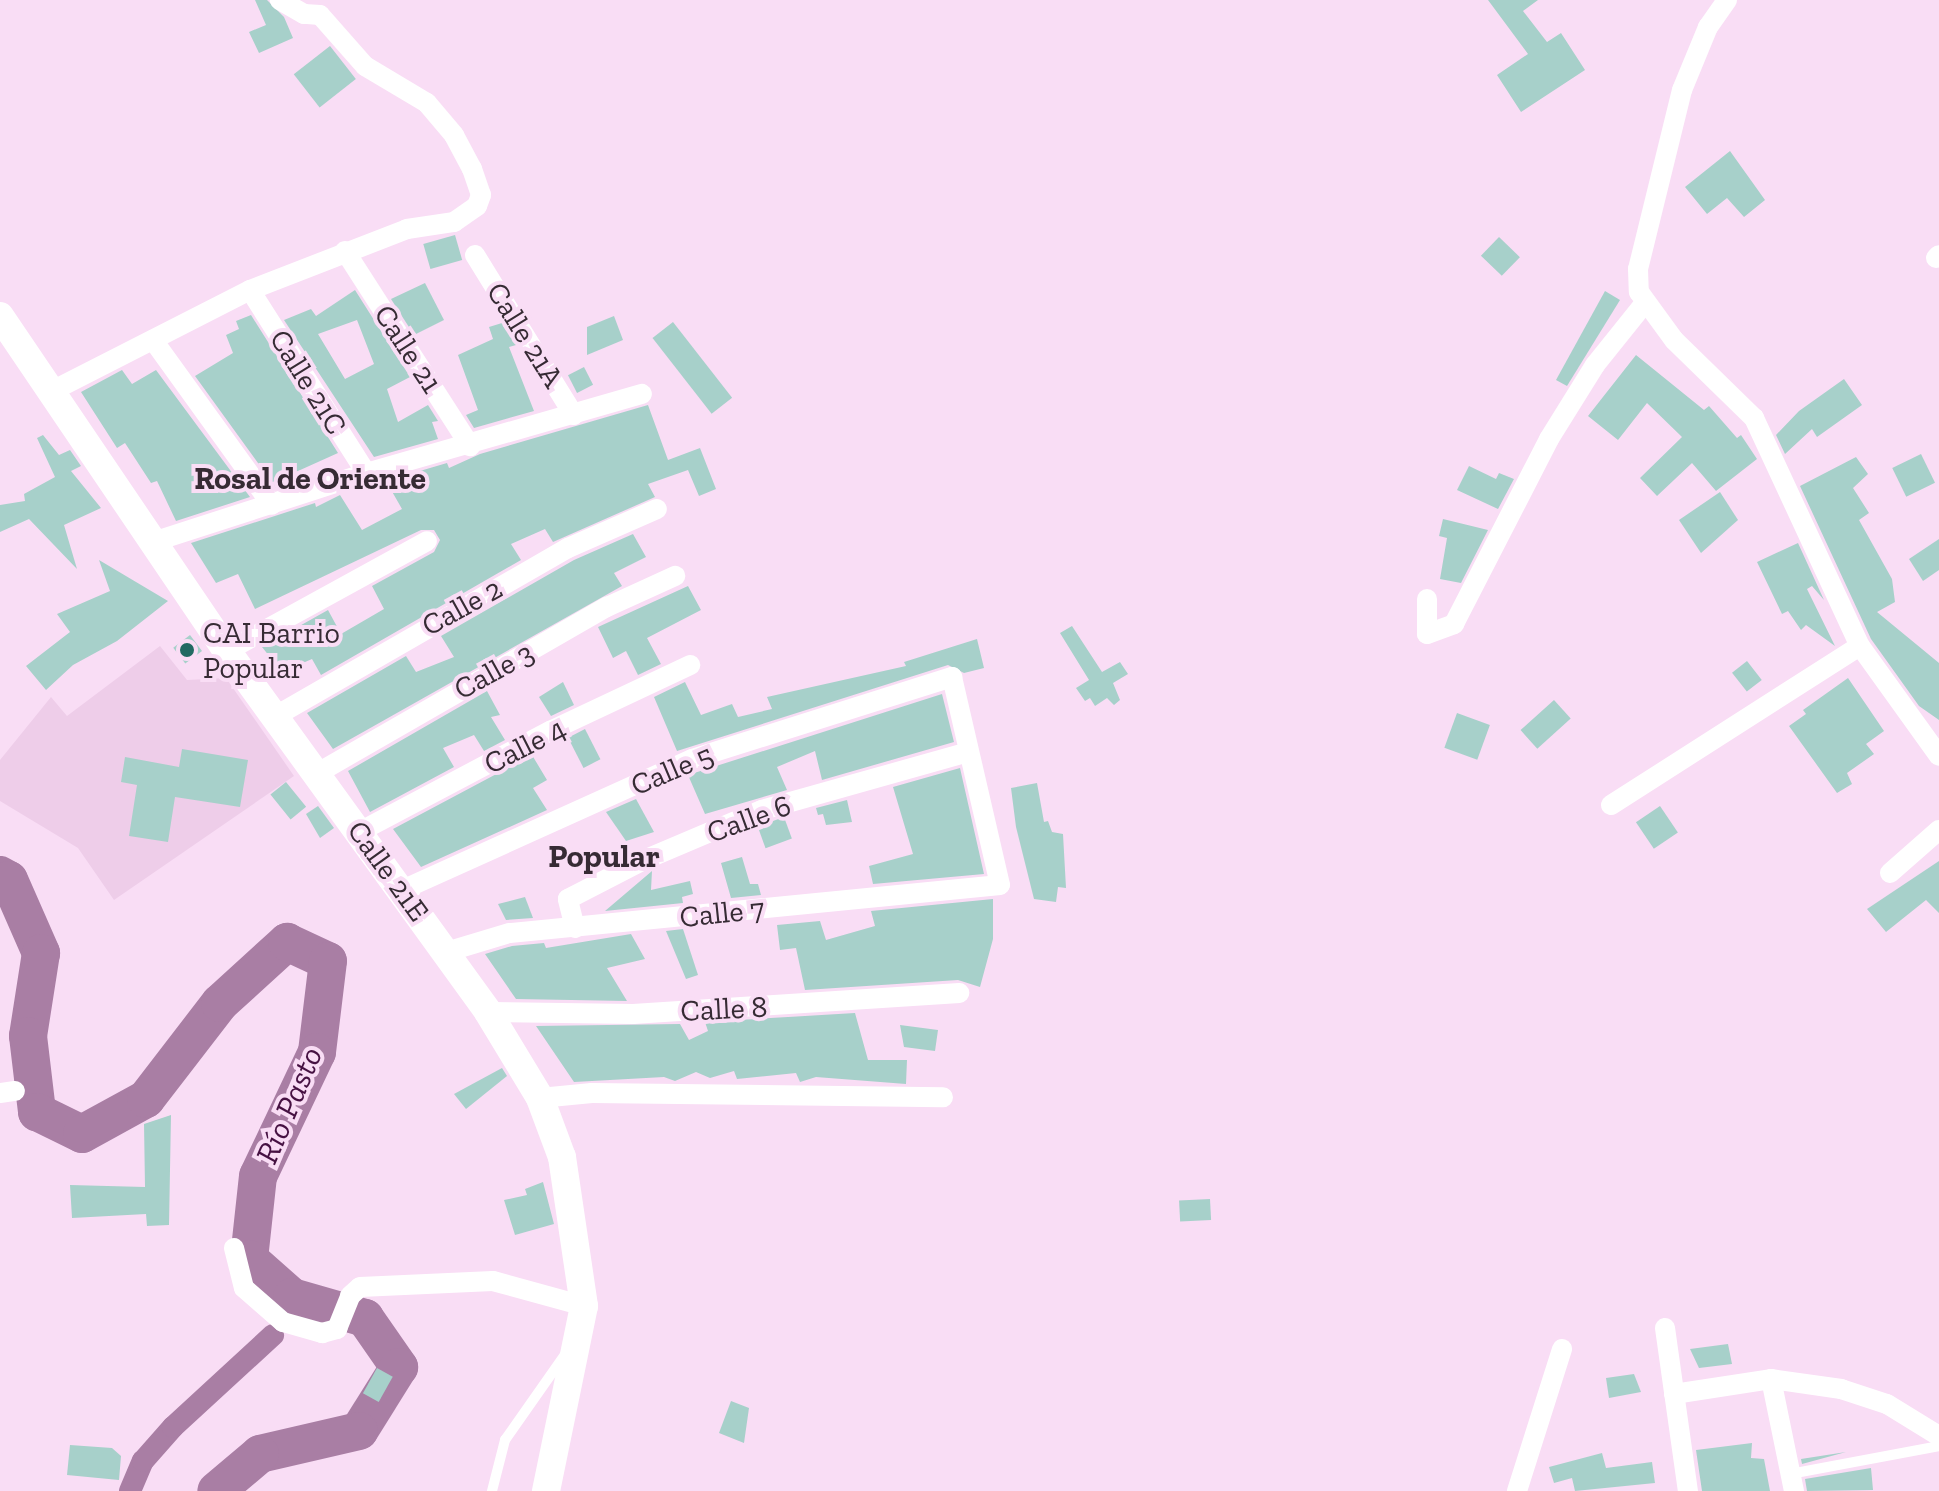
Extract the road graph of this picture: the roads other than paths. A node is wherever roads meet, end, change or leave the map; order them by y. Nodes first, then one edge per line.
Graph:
1 (280, 0) edge
2 (1727, 0) edge
3 (345, 251) junction
4 (475, 255) dead end
5 (250, 290) junction
6 (1643, 305) junction
7 (0, 316) edge
8 (153, 340) junction
9 (52, 391) junction
10 (642, 394) dead end
11 (574, 415) junction
12 (470, 446) junction
13 (366, 473) junction
14 (272, 505) junction
15 (657, 509) dead end
16 (156, 541) junction
17 (427, 541) dead end
18 (675, 576) dead end
19 (1427, 599) dead end
20 (1860, 646) junction
21 (227, 651) junction
22 (690, 665) dead end
23 (274, 717) junction
24 (1936, 746) edge
25 (968, 752) junction
26 (316, 774) junction
27 (1611, 805) dead end
28 (1939, 830) edge
29 (361, 831) junction
30 (1890, 873) dead end
31 (402, 890) junction
32 (575, 928) junction
33 (446, 952) junction
34 (959, 993) dead end
35 (488, 1012) junction
36 (943, 1097) dead end
37 (540, 1098) junction
38 (234, 1248) dead end
39 (584, 1306) junction
40 (1665, 1328) dead end
41 (579, 1335) junction
42 (1562, 1349) dead end
43 (1771, 1379) junction
44 (1674, 1394) junction
45 (1939, 1436) edge
46 (1939, 1446) edge
47 (1792, 1482) edge
48 (492, 1491) edge
49 (546, 1491) edge
50 (1517, 1491) edge
51 (1688, 1491) edge

1 - 3 street
2 - 6 street
3 - 5 street
3 - 12 street, Calle 21
4 - 11 street, Calle 21A
5 - 8 street
5 - 13 street, Calle 21C
6 - 19 street
6 - 20 street
7 - 9 main road, Calle 21E
8 - 9 street
8 - 14 street
9 - 16 main road, Calle 21E
10 - 11 street
11 - 12 street
12 - 13 street
13 - 14 street
14 - 16 street
15 - 23 street, Calle 2
16 - 21 main road, Calle 21E
17 - 21 street
18 - 26 street, Calle 3
20 - 24 street
20 - 27 street
21 - 23 main road, Calle 21E
22 - 29 street, Calle 4
23 - 26 main road, Calle 21E
25 - 31 street, Calle 5
25 - 32 street, Calle 6
25 - 32 street, Calle 7
26 - 29 main road, Calle 21E
28 - 30 street
29 - 31 main road, Calle 21E
31 - 33 main road, Calle 21E
32 - 33 street, Calle 7
33 - 35 main road, Calle 21E
34 - 35 street, Calle 8
35 - 37 main road, Calle 21E
36 - 37 street
37 - 39 main road, Calle 21E
38 - 39 street
39 - 41 main road, Calle 21E
40 - 44 street
41 - 48 lane
41 - 49 main road, Calle 21E
42 - 50 street
43 - 44 street
43 - 45 street
43 - 47 street
44 - 51 street
46 - 47 lane

